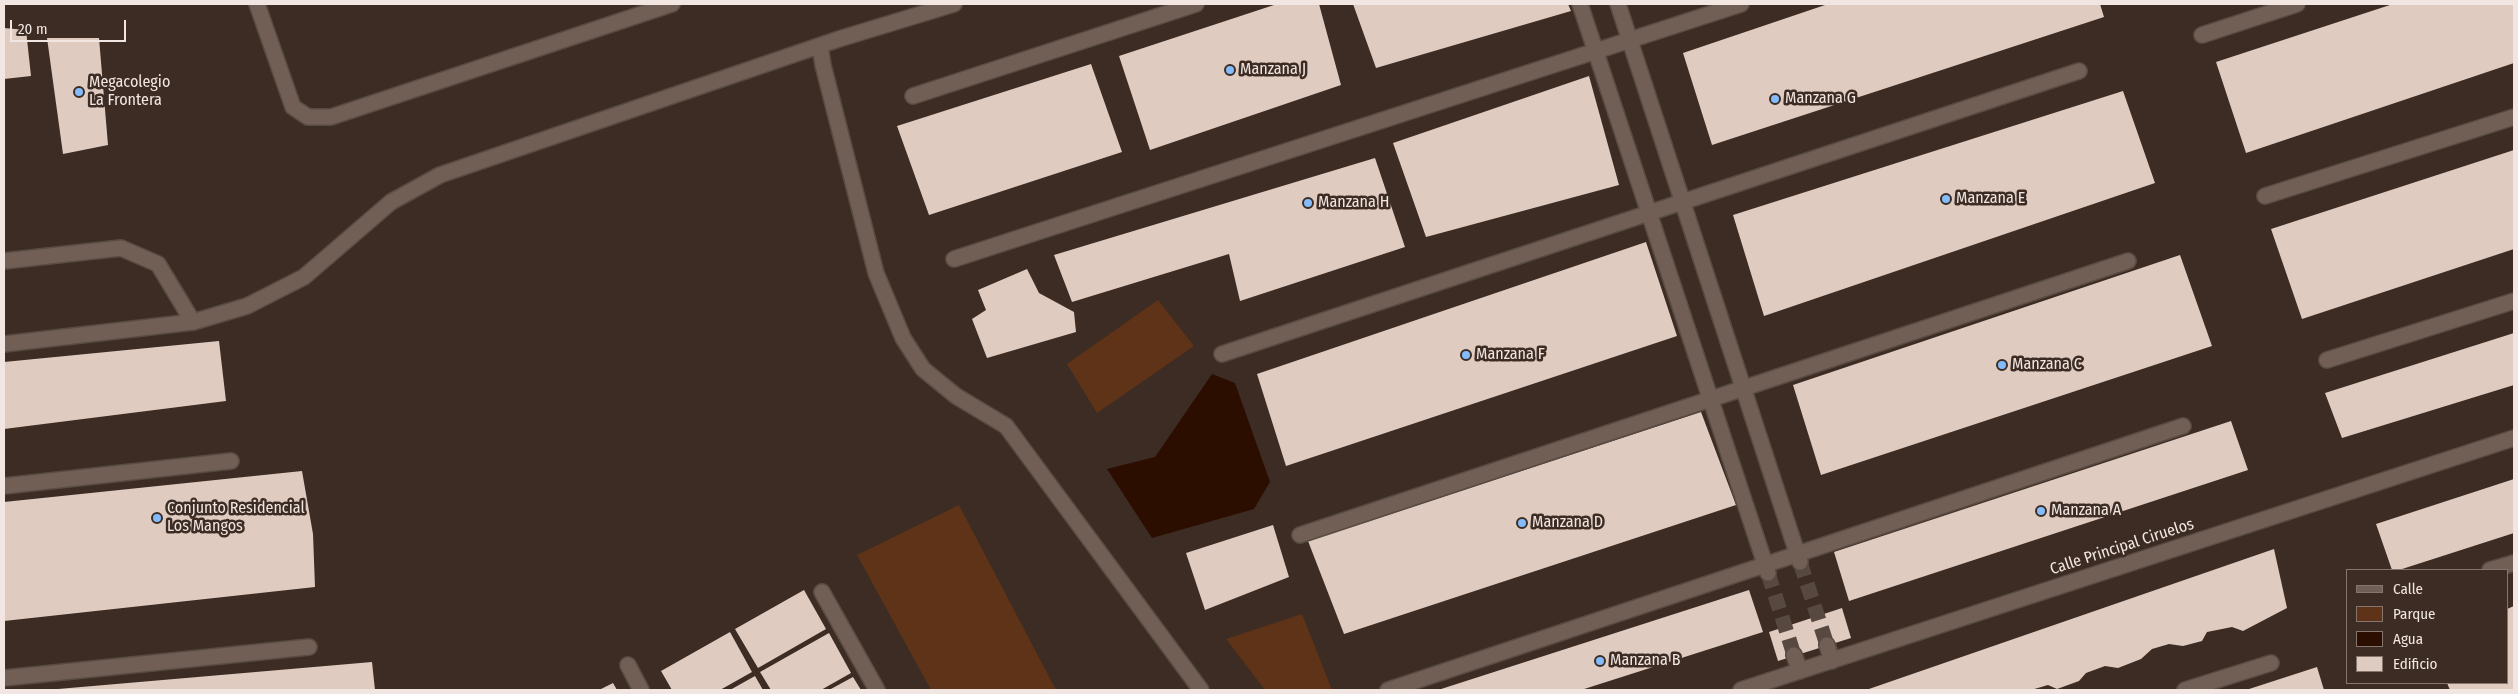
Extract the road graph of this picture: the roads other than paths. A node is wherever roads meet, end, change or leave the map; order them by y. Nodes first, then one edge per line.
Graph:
1 (257, 4) edge
2 (672, 4) edge
3 (954, 4) edge
4 (1196, 4) edge
5 (1580, 4) edge
6 (1618, 4) edge
7 (1741, 4) edge
8 (2297, 4) edge
9 (2202, 35) dead end
10 (1630, 40) junction
11 (820, 46) junction
12 (1595, 51) junction
13 (2079, 71) dead end
14 (913, 96) dead end
15 (2514, 117) edge
16 (2265, 196) dead end
17 (1683, 202) junction
18 (1649, 213) junction
19 (954, 259) dead end
20 (4, 261) edge
21 (2128, 261) dead end
22 (2514, 301) edge
23 (193, 322) junction
24 (4, 344) edge
25 (1222, 354) dead end
26 (2327, 360) dead end
27 (1744, 389) junction
28 (1711, 400) junction
29 (2183, 426) dead end
30 (2514, 438) edge
31 (231, 461) dead end
32 (4, 486) edge
33 (1300, 535) dead end
34 (1799, 558) junction
35 (2514, 563) edge
36 (1766, 569) junction
37 (2493, 569) edge
38 (822, 592) dead end
39 (1827, 645) tunnel mouth
40 (309, 647) dead end
41 (1794, 655) tunnel mouth
42 (1832, 661) junction
43 (2271, 663) dead end
44 (628, 665) dead end
45 (1800, 671) junction
46 (4, 678) edge
47 (641, 690) edge
48 (877, 690) edge
49 (1201, 690) edge
50 (1388, 690) edge
51 (1741, 690) edge
52 (2186, 690) edge

1 - 2 street
3 - 11 street
4 - 14 street
5 - 12 street
6 - 10 street
7 - 10 street
8 - 9 street
10 - 12 street
10 - 17 street
11 - 23 street
11 - 49 street
12 - 18 street
12 - 19 street
13 - 17 street
15 - 16 street
17 - 18 street
17 - 27 street
18 - 25 street
18 - 28 street
20 - 23 street
21 - 27 street
22 - 26 street
23 - 24 street
27 - 28 street
27 - 34 street
28 - 33 street
28 - 36 street
29 - 34 street
30 - 42 street, Calle Principal Ciruelos
31 - 32 street
34 - 36 street
35 - 37 street
36 - 50 street
38 - 48 street
39 - 42 street
40 - 46 street
41 - 45 street
42 - 45 street, Calle Principal Ciruelos
43 - 52 street
44 - 47 street
45 - 51 street, Calle Principal Ciruelos

